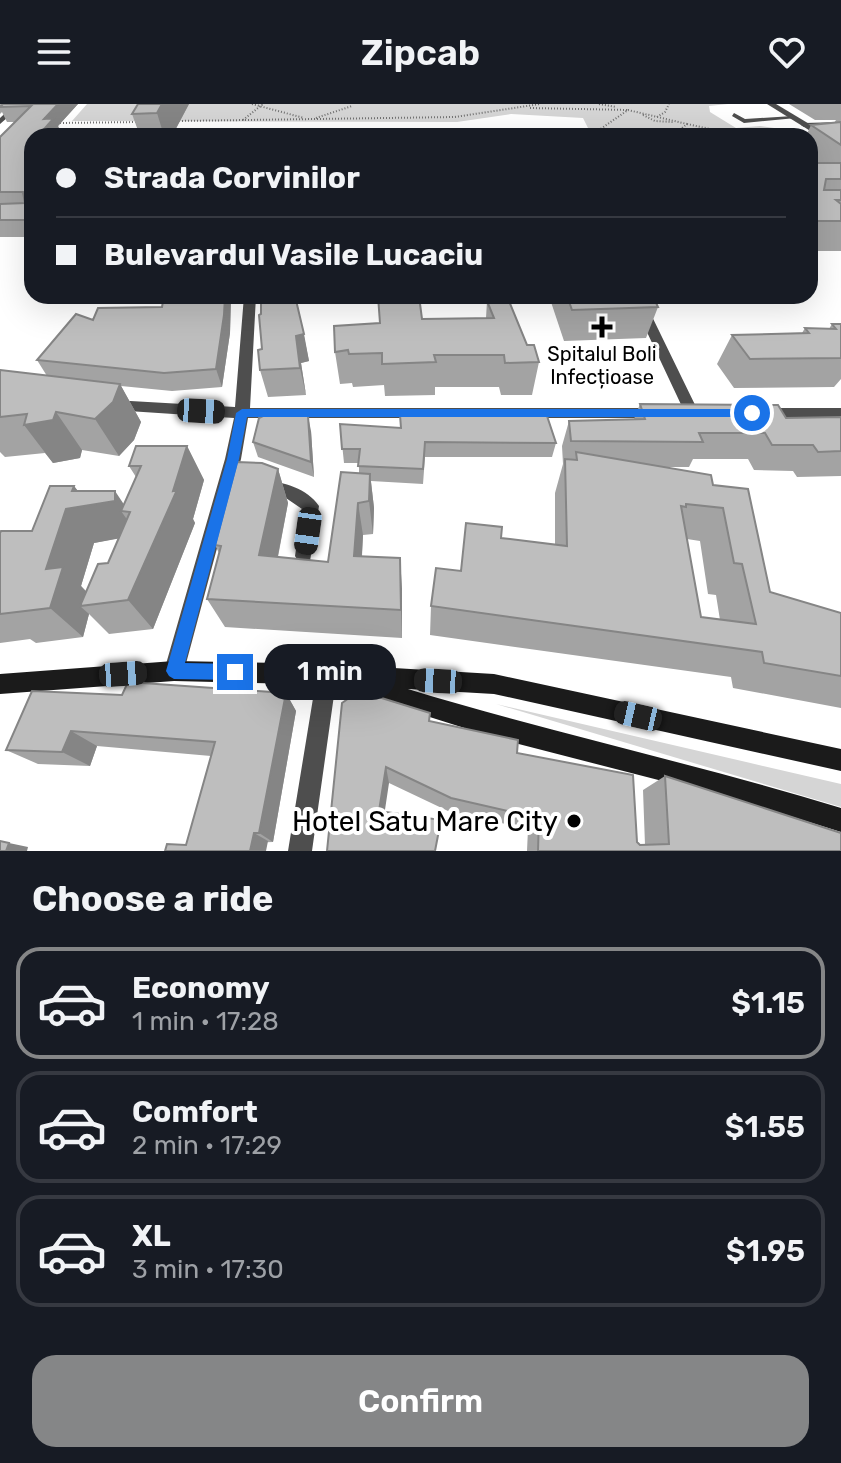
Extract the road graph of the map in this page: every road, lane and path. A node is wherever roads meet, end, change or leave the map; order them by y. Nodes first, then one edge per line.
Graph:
1 (19, 104) edge
2 (252, 104) edge
3 (263, 104) edge
4 (512, 104) edge
5 (540, 104) edge
6 (599, 104) edge
7 (626, 104) edge
8 (669, 104) edge
9 (771, 104) edge
10 (352, 105) edge
11 (606, 105) edge
12 (259, 107) junction
13 (524, 108) junction
14 (623, 109) junction
15 (628, 110) junction
16 (5, 113) edge
17 (734, 115) dead end
18 (793, 118) junction
19 (312, 120) junction
20 (354, 120) junction
21 (655, 120) junction
22 (164, 121) edge
23 (242, 121) junction
24 (0, 122) edge
25 (149, 122) edge
26 (55, 123) edge
27 (687, 124) junction
28 (841, 124) edge
29 (804, 125) junction
30 (602, 128) edge
31 (682, 128) edge
32 (706, 128) edge
33 (809, 128) edge
34 (818, 133) edge
35 (841, 147) edge
36 (249, 304) edge
37 (640, 304) edge
38 (104, 404) edge
39 (242, 413) junction
40 (737, 413) edge
41 (841, 413) edge
42 (228, 477) junction
43 (304, 556) edge
44 (174, 671) junction
45 (327, 674) junction
46 (0, 684) edge
47 (841, 760) edge
48 (841, 820) edge
49 (300, 851) edge

1 - 16 street
2 - 12 path
3 - 12 path
4 - 13 path
5 - 13 path
6 - 11 path
7 - 14 path
8 - 21 path
9 - 18 street
10 - 19 path
10 - 20 path
11 - 14 path
12 - 19 path
12 - 23 path
13 - 15 path
13 - 20 path
14 - 15 path
15 - 21 path
15 - 30 path
16 - 24 street
17 - 18 lane
18 - 29 street
19 - 20 path
19 - 23 path
21 - 27 path
22 - 23 path
25 - 26 path
27 - 31 path
27 - 32 path
28 - 29 lane
29 - 33 street
34 - 35 street
36 - 39 street
37 - 39 street
38 - 39 street
39 - 42 street
40 - 41 street
42 - 43 street
42 - 44 street
44 - 45 main road
44 - 46 main road
45 - 47 main road
45 - 48 main road
45 - 49 street

